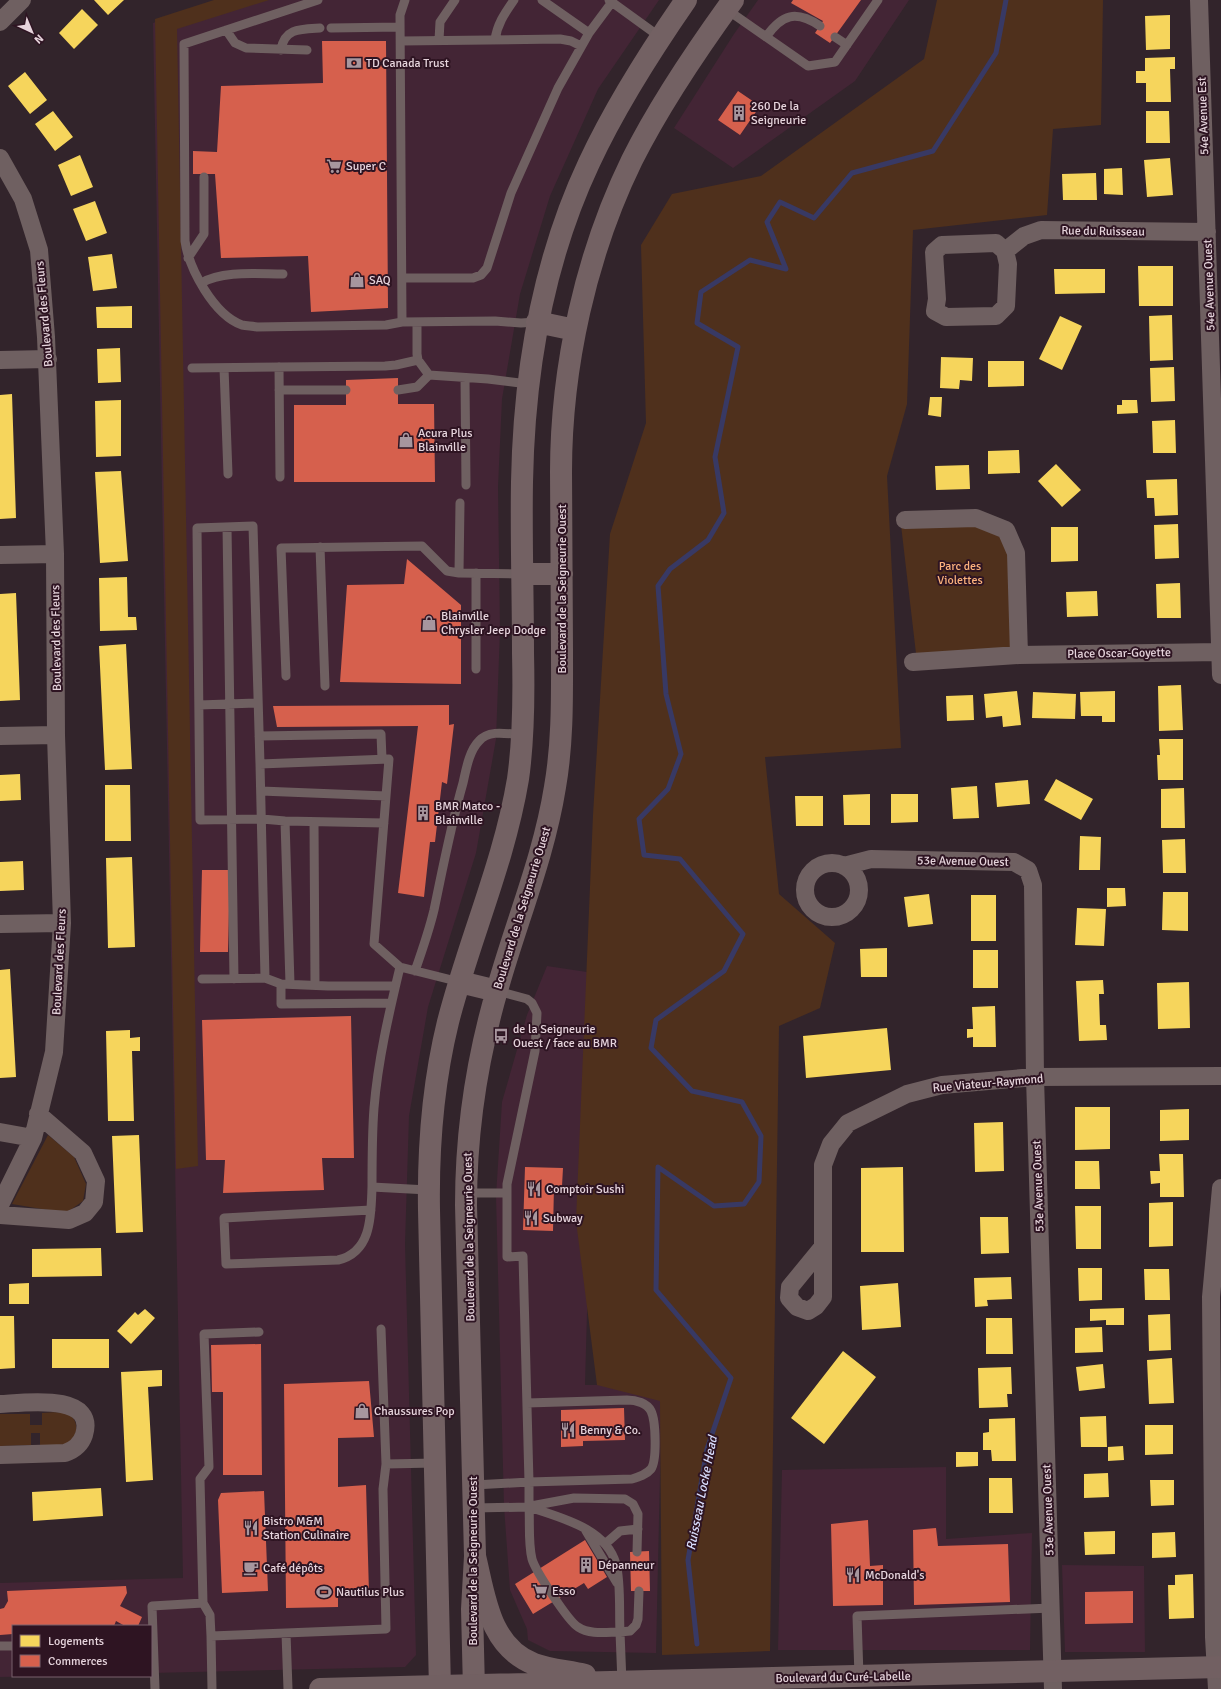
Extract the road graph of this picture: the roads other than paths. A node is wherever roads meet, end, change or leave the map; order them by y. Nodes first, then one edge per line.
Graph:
1 (22, 0) edge
2 (318, 0) edge
3 (405, 0) edge
4 (455, 0) edge
5 (514, 0) edge
6 (542, 0) edge
7 (686, 0) edge
8 (878, 0) edge
9 (1199, 0) edge
10 (610, 1) edge
11 (730, 5) edge
12 (0, 22) edge
13 (820, 26) dead end
14 (400, 27) junction
15 (320, 28) dead end
16 (331, 28) dead end
17 (226, 30) junction
18 (589, 33) junction
19 (660, 37) junction
20 (766, 37) junction
21 (835, 37) dead end
22 (439, 40) junction
23 (495, 40) junction
24 (401, 41) junction
25 (847, 45) junction
26 (581, 46) junction
27 (282, 50) junction
28 (307, 50) dead end
29 (2, 164) edge
30 (204, 177) dead end
31 (1207, 232) junction
32 (1005, 251) junction
33 (188, 258) junction
34 (283, 274) dead end
35 (402, 278) junction
36 (201, 283) junction
37 (402, 322) junction
38 (417, 322) junction
39 (537, 322) junction
40 (575, 330) junction
41 (48, 359) junction
42 (0, 360) edge
43 (418, 360) junction
44 (279, 367) junction
45 (192, 368) dead end
46 (224, 368) junction
47 (429, 375) junction
48 (465, 378) junction
49 (528, 384) junction
50 (279, 390) junction
51 (346, 390) dead end
52 (398, 390) dead end
53 (228, 474) dead end
54 (280, 477) dead end
55 (466, 485) dead end
56 (460, 503) dead end
57 (905, 520) dead end
58 (227, 527) junction
59 (320, 547) junction
60 (55, 554) junction
61 (0, 555) edge
62 (458, 573) junction
63 (476, 573) junction
64 (523, 574) junction
65 (562, 574) junction
66 (1220, 652) edge
67 (1018, 654) junction
68 (913, 662) dead end
69 (476, 669) dead end
70 (1221, 675) edge
71 (286, 676) dead end
72 (325, 686) dead end
73 (258, 702) junction
74 (231, 704) junction
75 (199, 705) junction
76 (56, 735) junction
77 (522, 735) junction
78 (0, 736) edge
79 (259, 736) junction
80 (382, 759) junction
81 (260, 764) junction
82 (261, 791) junction
83 (386, 796) junction
84 (262, 818) junction
85 (232, 820) junction
86 (285, 821) junction
87 (314, 822) junction
88 (384, 823) junction
89 (844, 866) dead end
90 (62, 923) junction
91 (0, 924) edge
92 (400, 967) junction
93 (415, 971) junction
94 (265, 978) junction
95 (202, 979) dead end
96 (234, 979) junction
97 (460, 982) junction
98 (286, 984) junction
99 (315, 985) junction
100 (395, 986) junction
101 (497, 991) junction
102 (391, 1003) junction
103 (1221, 1076) edge
104 (1035, 1077) junction
105 (38, 1114) junction
106 (0, 1132) edge
107 (33, 1138) junction
108 (372, 1187) junction
109 (1221, 1188) edge
110 (428, 1190) junction
111 (466, 1193) junction
112 (507, 1193) junction
113 (0, 1205) edge
114 (371, 1210) junction
115 (0, 1215) edge
116 (822, 1248) dead end
117 (381, 1329) dead end
118 (259, 1332) dead end
119 (527, 1403) junction
120 (0, 1404) edge
121 (0, 1455) edge
122 (386, 1464) junction
123 (435, 1464) junction
124 (529, 1482) junction
125 (474, 1485) junction
126 (530, 1506) junction
127 (474, 1508) junction
128 (584, 1528) junction
129 (638, 1529) junction
130 (605, 1544) junction
131 (637, 1552) dead end
132 (475, 1556) junction
133 (618, 1585) junction
134 (639, 1591) dead end
135 (203, 1603) junction
136 (1051, 1608) junction
137 (620, 1632) junction
138 (286, 1633) junction
139 (211, 1636) junction
140 (152, 1641) edge
141 (0, 1646) edge
142 (12, 1646) edge
143 (1218, 1667) edge
144 (859, 1676) junction
145 (1053, 1680) edge
146 (622, 1683) junction
147 (440, 1688) edge
148 (474, 1688) edge
149 (155, 1689) edge
150 (212, 1689) edge
151 (288, 1689) edge
152 (320, 1689) edge
153 (1216, 1689) edge

1 - 12 street
2 - 17 lane
3 - 14 lane
4 - 22 lane
5 - 23 lane
6 - 18 lane
7 - 19 main road
8 - 25 lane
9 - 31 street, 54e Avenue Est
10 - 18 lane
10 - 19 lane
11 - 20 lane
11 - 40 main road, Boulevard de la Seigneurie Ouest
13 - 20 lane
14 - 16 lane
14 - 24 lane
15 - 27 lane
17 - 27 lane
17 - 33 lane
18 - 26 lane
19 - 39 main road
20 - 25 lane
21 - 25 lane
22 - 23 lane
22 - 24 lane
23 - 26 lane
24 - 35 lane
26 - 35 lane
27 - 28 lane
29 - 41 street, Boulevard des Fleurs
30 - 33 lane
31 - 32 street, Rue du Ruisseau
31 - 66 street, 54e Avenue Ouest
32 - 32 street
33 - 36 lane
34 - 36 lane
35 - 37 lane
36 - 37 lane
37 - 38 lane
38 - 39 lane
38 - 43 lane
39 - 40 main road
39 - 49 main road
40 - 65 main road, Boulevard de la Seigneurie Ouest
41 - 42 street
41 - 60 street, Boulevard des Fleurs
43 - 44 lane
43 - 47 lane
44 - 46 lane
44 - 50 lane
45 - 46 lane
46 - 53 lane
47 - 48 lane
47 - 52 lane
48 - 49 lane
48 - 55 lane
49 - 64 main road
50 - 51 lane
50 - 54 lane
56 - 62 lane
57 - 67 street
58 - 73 lane
58 - 74 lane
58 - 75 lane
59 - 62 lane
59 - 71 lane
59 - 72 lane
60 - 61 street
60 - 76 street, Boulevard des Fleurs
62 - 63 lane
63 - 64 lane
63 - 69 lane
64 - 65 main road
64 - 77 main road
65 - 101 main road, Boulevard de la Seigneurie Ouest
66 - 67 street, Place Oscar-Goyette
66 - 70 street, 54e Avenue Ouest
67 - 68 street, Place Oscar-Goyette
73 - 74 lane
73 - 79 lane
74 - 75 lane
74 - 85 lane
75 - 85 lane
76 - 78 street
76 - 90 street, Boulevard des Fleurs
77 - 93 lane
77 - 97 main road
79 - 80 lane
79 - 81 lane
80 - 81 lane
80 - 83 lane
81 - 82 lane
82 - 83 lane
82 - 84 lane
83 - 88 lane
84 - 85 lane
84 - 86 lane
84 - 94 lane
85 - 96 lane
86 - 87 lane
86 - 98 lane
87 - 88 lane
87 - 99 lane
88 - 92 lane
89 - 104 street, 53e Avenue Ouest
90 - 91 street
90 - 105 street, Boulevard des Fleurs
92 - 93 lane
92 - 100 lane
93 - 97 lane
94 - 96 lane
94 - 98 lane
95 - 96 lane
97 - 101 main road
97 - 110 main road
98 - 99 lane
98 - 102 lane
99 - 100 lane
100 - 102 lane
101 - 111 main road, Boulevard de la Seigneurie Ouest
101 - 112 lane
102 - 108 lane
103 - 104 street, Rue Viateur-Raymond
104 - 116 street, Rue Viateur-Raymond
104 - 136 street, 53e Avenue Ouest
105 - 107 street, Boulevard des Fleurs
105 - 115 street
106 - 107 street
107 - 113 street, Boulevard des Fleurs
108 - 110 lane
108 - 114 lane
109 - 143 street
110 - 123 main road
111 - 112 lane
111 - 125 main road, Boulevard de la Seigneurie Ouest
112 - 119 lane
114 - 114 lane
117 - 122 lane
118 - 135 lane
119 - 124 lane
119 - 124 lane
120 - 121 street
122 - 123 lane
122 - 138 lane
123 - 147 main road
124 - 125 lane
124 - 126 lane
125 - 127 main road, Boulevard de la Seigneurie Ouest
126 - 127 lane
126 - 128 lane
126 - 129 lane
126 - 137 lane
127 - 132 main road, Boulevard de la Seigneurie Ouest
128 - 130 lane
128 - 133 lane
129 - 130 lane
129 - 131 lane
130 - 133 lane
132 - 146 main road
132 - 148 main road, Boulevard de la Seigneurie Ouest
133 - 137 lane
134 - 137 lane
135 - 139 lane
135 - 140 lane
136 - 144 lane
136 - 145 street, 53e Avenue Ouest
137 - 146 lane
138 - 139 lane
138 - 151 lane
139 - 150 lane
140 - 149 lane
141 - 142 lane
143 - 145 main road, Boulevard du Curé-Labelle
143 - 153 street
144 - 145 main road, Boulevard du Curé-Labelle
144 - 146 main road, Boulevard du Curé-Labelle
146 - 148 main road, Boulevard du Curé-Labelle
147 - 148 main road, Boulevard du Curé-Labelle
147 - 152 main road, Boulevard du Curé-Labelle

